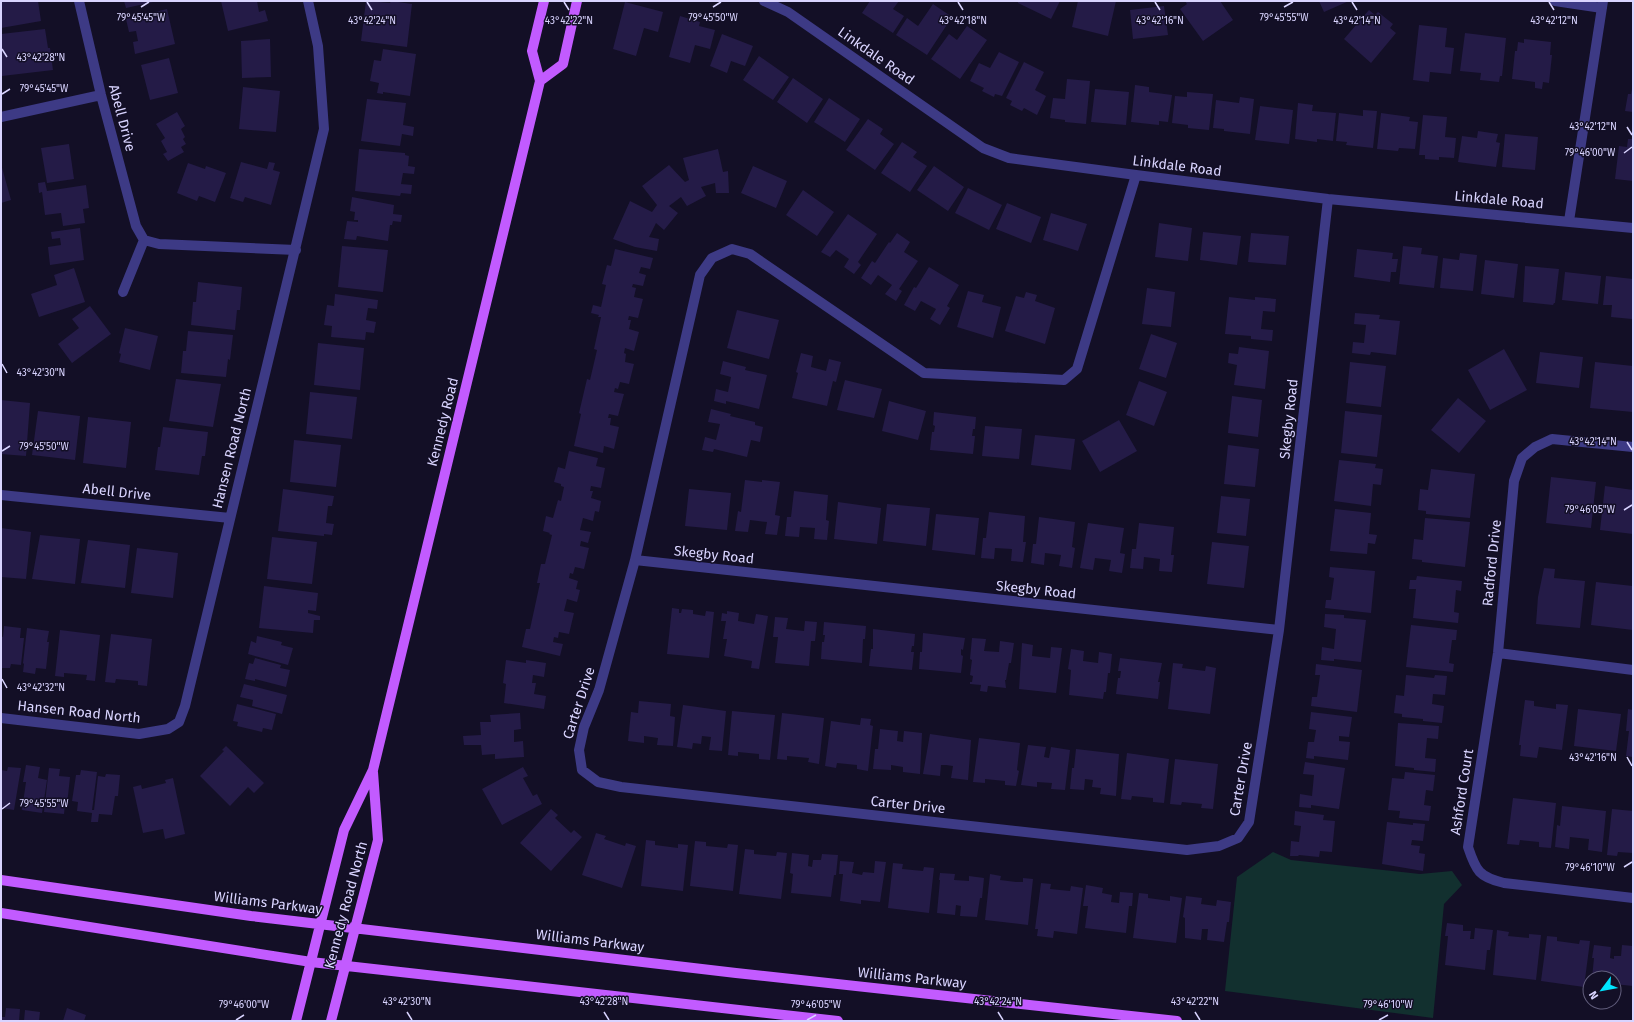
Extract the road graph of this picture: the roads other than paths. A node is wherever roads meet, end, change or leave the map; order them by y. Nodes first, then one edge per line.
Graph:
1 (79, 1) edge
2 (308, 1) edge
3 (544, 1) edge
4 (578, 1) edge
5 (764, 1) edge
6 (1555, 1) edge
7 (1602, 4) edge
8 (540, 81) junction
9 (101, 95) junction
10 (1, 117) edge
11 (1136, 175) junction
12 (1328, 199) junction
13 (1569, 221) junction
14 (1633, 228) edge
15 (144, 240) junction
16 (296, 250) junction
17 (123, 292) dead end
18 (1633, 447) edge
19 (1, 495) edge
20 (230, 518) junction
21 (635, 560) junction
22 (1279, 630) junction
23 (1498, 653) junction
24 (1633, 670) edge
25 (1, 718) edge
26 (373, 770) junction
27 (1, 880) edge
28 (1633, 898) edge
29 (1, 913) edge
30 (320, 924) junction
31 (355, 928) junction
32 (311, 962) junction
33 (345, 965) junction
34 (296, 1021) edge
35 (331, 1021) edge
36 (838, 1021) edge
37 (1177, 1021) edge

1 - 9 street, Abell Drive
2 - 16 street, Hansen Road North
3 - 8 main road, Kennedy Road
4 - 8 main road
5 - 11 street, Linkdale Road
6 - 7 street
7 - 13 street
8 - 26 main road, Kennedy Road
9 - 10 street
9 - 15 street, Abell Drive
11 - 12 street, Linkdale Road
11 - 21 street
12 - 13 street, Linkdale Road
12 - 22 street, Skegby Road
13 - 14 street, Linkdale Road
15 - 16 street
15 - 17 street
16 - 20 street, Hansen Road North
18 - 23 street, Radford Drive
19 - 20 street, Abell Drive
20 - 25 street, Hansen Road North
21 - 22 street, Skegby Road
21 - 22 street, Carter Drive
23 - 24 street
23 - 28 street, Ashford Court
26 - 30 main road, Kennedy Road North
26 - 31 main road, Kennedy Road North
27 - 30 main road, Williams Parkway
29 - 32 main road
30 - 31 main road, Williams Parkway
30 - 32 main road, Kennedy Road North
31 - 33 main road, Kennedy Road North
31 - 37 main road, Williams Parkway
32 - 33 main road
32 - 34 main road, Kennedy Road North
33 - 35 main road, Kennedy Road North
33 - 36 main road

